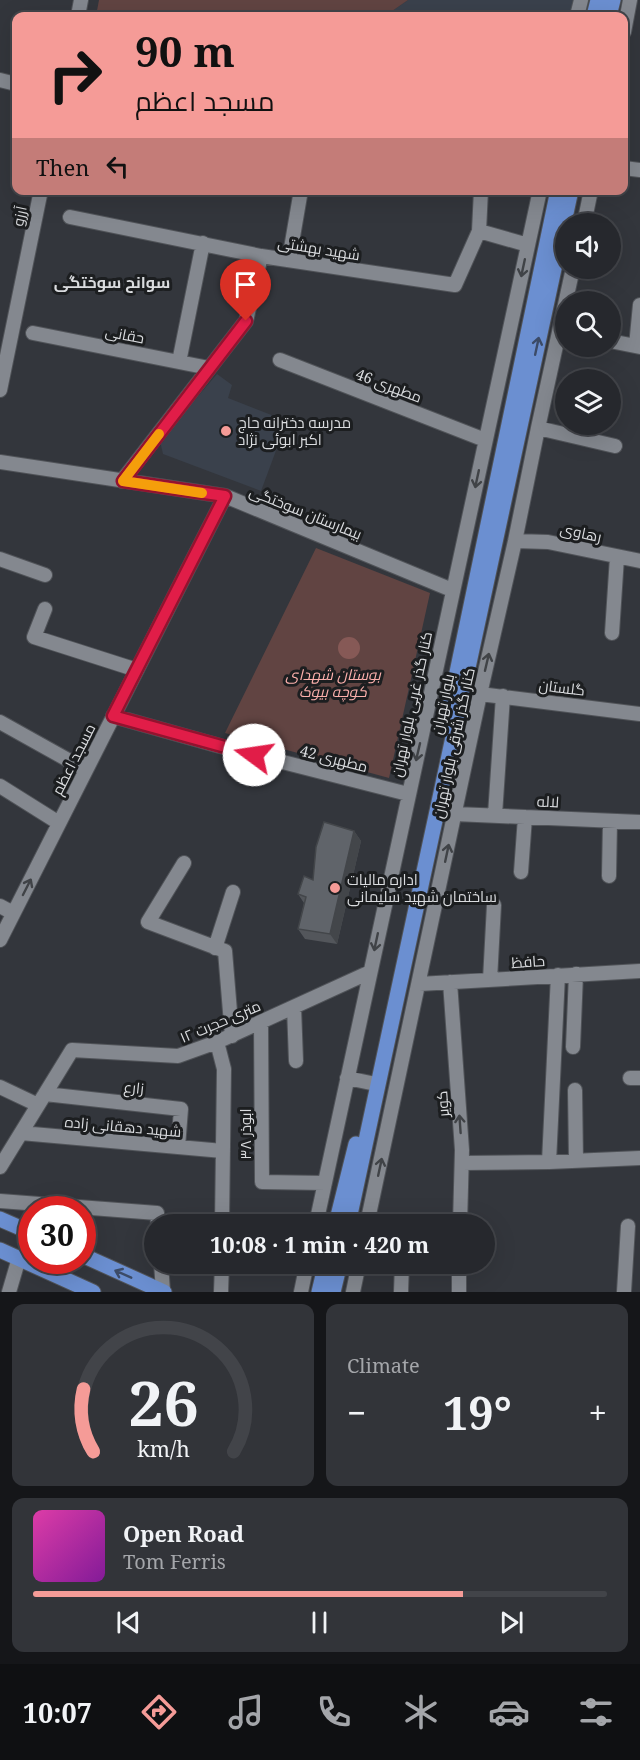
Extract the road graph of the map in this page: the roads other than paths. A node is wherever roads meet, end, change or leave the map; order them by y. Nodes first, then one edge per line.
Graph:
1 (40, 195) edge
2 (300, 195) edge
3 (481, 195) edge
4 (539, 195) edge
5 (557, 195) edge
6 (570, 195) edge
7 (590, 195) edge
8 (586, 213) edge
9 (70, 217) dead end
10 (479, 231) junction
11 (203, 243) junction
12 (528, 245) junction
13 (261, 256) junction
14 (289, 260) junction
15 (640, 305) edge
16 (33, 333) dead end
17 (621, 343) edge
18 (638, 347) edge
19 (556, 357) edge
20 (280, 360) dead end
21 (179, 362) junction
22 (209, 369) junction
23 (0, 390) edge
24 (538, 428) junction
25 (485, 440) junction
26 (615, 446) dead end
27 (0, 462) edge
28 (123, 481) junction
29 (225, 496) junction
30 (515, 541) junction
31 (617, 557) junction
32 (0, 560) edge
33 (640, 561) edge
34 (45, 575) dead end
35 (452, 590) junction
36 (45, 609) dead end
37 (612, 633) dead end
38 (137, 670) junction
39 (480, 694) junction
40 (503, 696) junction
41 (640, 714) edge
42 (113, 716) junction
43 (0, 722) edge
44 (86, 770) junction
45 (0, 786) edge
46 (408, 794) junction
47 (455, 814) junction
48 (495, 816) junction
49 (525, 817) junction
50 (610, 821) junction
51 (640, 822) edge
52 (59, 823) junction
53 (184, 863) dead end
54 (521, 872) dead end
55 (609, 876) dead end
56 (233, 892) dead end
57 (494, 905) dead end
58 (0, 906) edge
59 (13, 913) junction
60 (0, 940) edge
61 (215, 948) junction
62 (640, 971) edge
63 (370, 972) junction
64 (576, 974) junction
65 (558, 975) junction
66 (490, 980) junction
67 (450, 982) junction
68 (419, 984) junction
69 (294, 1007) junction
70 (261, 1022) junction
71 (232, 1036) junction
72 (217, 1042) junction
73 (573, 1047) dead end
74 (296, 1061) dead end
75 (347, 1078) junction
76 (370, 1083) junction
77 (0, 1087) edge
78 (575, 1090) dead end
79 (42, 1099) junction
80 (21, 1133) junction
81 (178, 1147) junction
82 (223, 1151) junction
83 (640, 1158) edge
84 (576, 1161) junction
85 (549, 1162) junction
86 (462, 1163) junction
87 (0, 1167) edge
88 (324, 1183) junction
89 (0, 1201) edge
90 (157, 1214) edge
91 (222, 1214) edge
92 (318, 1214) edge
93 (348, 1214) edge
94 (348, 1214) edge
95 (369, 1214) edge
96 (460, 1214) edge
97 (0, 1219) edge
98 (628, 1226) dead end
99 (18, 1227) edge
100 (0, 1250) edge
101 (18, 1258) edge
102 (18, 1261) edge
103 (96, 1261) edge
104 (54, 1274) edge
105 (162, 1274) edge
106 (222, 1274) edge
107 (305, 1274) edge
108 (323, 1274) edge
109 (337, 1274) edge
110 (357, 1274) edge
111 (402, 1274) edge
112 (459, 1274) edge
113 (9, 1292) edge
114 (93, 1292) edge
115 (164, 1292) edge
116 (221, 1292) edge
117 (301, 1292) edge
118 (319, 1292) edge
119 (333, 1292) edge
120 (353, 1292) edge
121 (401, 1292) edge
122 (459, 1292) edge
123 (624, 1292) edge

1 - 23 street, آرزو
2 - 14 street
3 - 10 street
4 - 12 street, کنار گذر غربی بلوار تهران
5 - 76 main road, بلوار تهران
94 -> 6 main road, بلوار تهران
7 - 8 street
9 - 11 street, شهید بهشتی
10 - 12 street
10 - 14 street, شهید بهشتی
11 - 13 street, شهید بهشتی
11 - 21 street
12 -> 25 street, کنار گذر غربی بلوار تهران
13 - 14 street, شهید بهشتی
13 - 22 street
15 - 18 street
16 - 21 street, حقانی
17 - 18 street
19 - 24 street, کنار گذر شرقی بلوار تهران
20 - 25 street, مطهری 46
21 - 22 street, حقانی
22 - 28 street
24 - 26 street
24 - 30 street, کنار گذر شرقی بلوار تهران
25 -> 35 street, کنار گذر غربی بلوار تهران
27 - 28 street, بیمارستان سوختگی
28 - 29 street, بیمارستان سوختگی
29 - 35 street, بیمارستان سوختگی
29 - 38 street, مسجد اعظم
30 - 31 street, رهاوی
39 -> 30 street, کنار گذر شرقی بلوار تهران
31 - 33 street, رهاوی
31 - 37 street
32 - 34 street
35 -> 46 street, کنار گذر غربی بلوار تهران
36 - 38 street
38 - 42 street, مسجد اعظم
39 - 40 street, گلستان
39 - 47 street, کنار گذر شرقی بلوار تهران
40 - 41 street, گلستان
40 - 48 street
42 - 44 street, مسجد اعظم
42 - 46 street, مطهری 42
43 - 44 street
44 - 52 street, مسجد اعظم
45 - 52 street
46 -> 63 street, کنار گذر غربی بلوار تهران
47 - 48 street, لاله
68 -> 47 street, کنار گذر شرقی بلوار تهران
48 - 49 street, لاله
49 - 50 street, لاله
49 - 54 street
50 - 51 street, لاله
50 - 55 street
59 -> 52 street, مسجد اعظم
53 - 61 street
56 - 61 street
57 - 66 street
58 - 59 street
59 - 60 street, مسجد اعظم
61 - 71 street
62 - 64 street, حافظ
63 - 69 street, ۱۲ متری حجرت
63 - 75 street, کنار گذر غربی بلوار تهران
64 - 65 street, حافظ
64 - 73 street
65 - 66 street, حافظ
65 - 85 street
66 - 67 street, حافظ
67 - 68 street, حافظ
86 -> 67 street, کویر
95 -> 68 street, کنار گذر شرقی بلوار تهران
69 - 70 street, ۱۲ متری حجرت
69 - 74 street
70 - 71 street, ۱۲ متری حجرت
70 - 88 street, ۳۸ ابوذر
71 - 72 street, ۱۲ متری حجرت
72 - 79 street, ۱۲ متری حجرت
72 - 82 street
75 - 76 street
75 - 88 street, کنار گذر غربی بلوار تهران
76 - 93 main road, بلوار تهران
77 - 79 street
78 - 84 street
79 - 80 street
79 - 81 street, زارع
80 - 81 street, شهید دهقانی زاده
80 - 87 street
81 - 82 street, شهید دهقانی زاده
82 - 91 street
83 - 84 street
84 - 85 street
85 - 86 street
86 - 96 street, کویر
88 - 92 street, کنار گذر غربی بلوار تهران
89 - 90 street
97 - 99 main road
98 - 123 street
100 - 101 main road
102 - 113 street
115 -> 103 main road
104 - 114 main road
105 - 115 street
106 - 116 street
107 - 117 street
108 - 118 main road
109 - 119 main road
110 - 120 street
111 - 121 street
112 - 122 street

